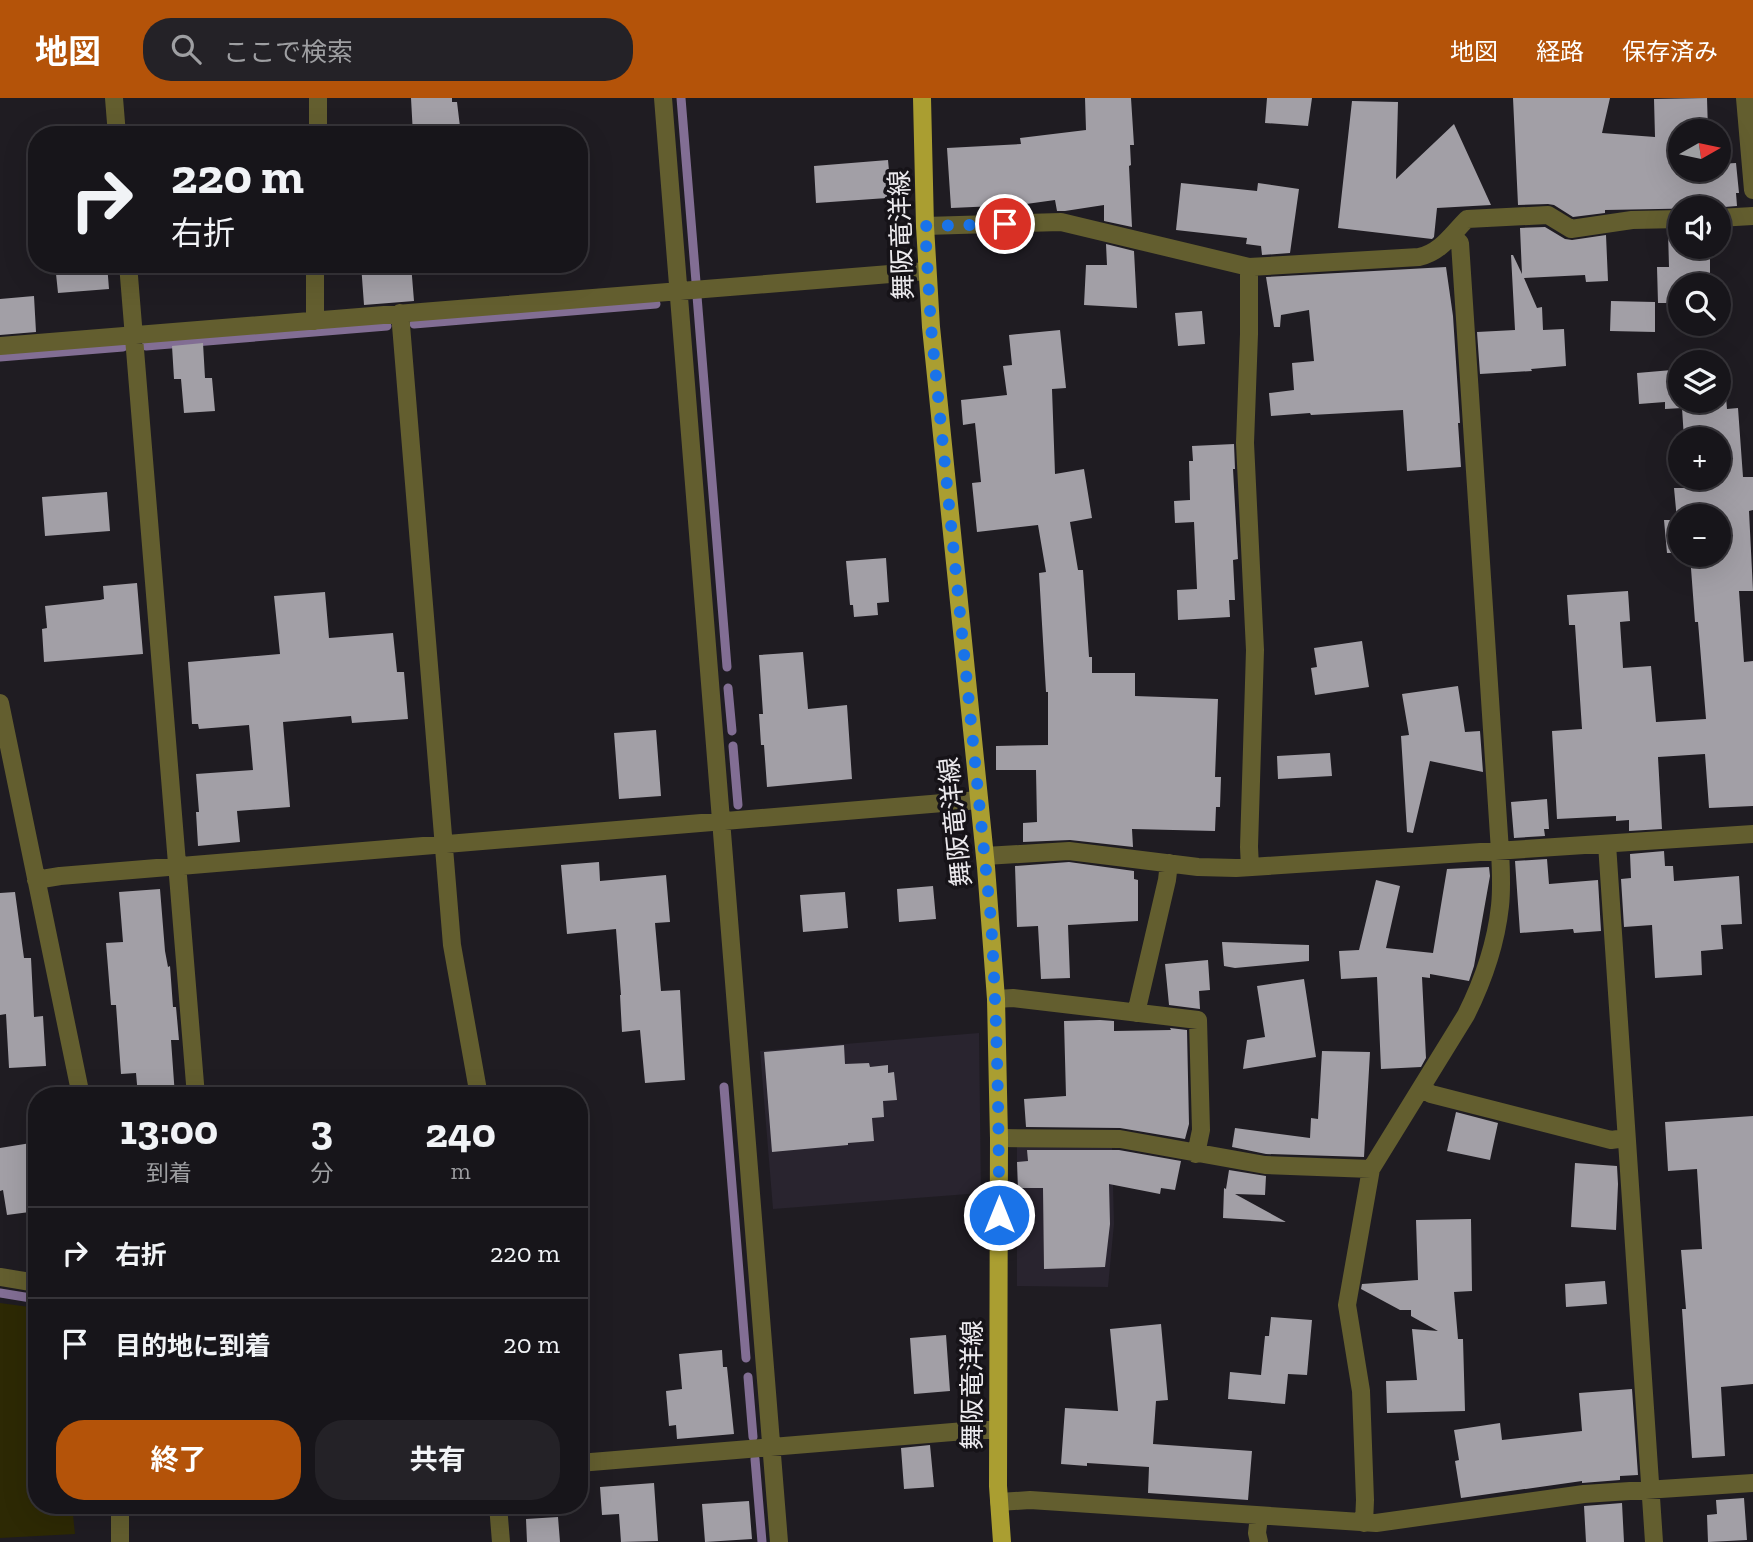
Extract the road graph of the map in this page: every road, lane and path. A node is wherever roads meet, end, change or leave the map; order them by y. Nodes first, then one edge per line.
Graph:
1 (114, 98) edge
2 (318, 98) edge
3 (663, 98) edge
4 (922, 98) edge
5 (1745, 98) edge
6 (116, 126) edge
7 (318, 126) edge
8 (1753, 190) edge
9 (1753, 216) edge
10 (1731, 217) edge
11 (1668, 219) edge
12 (925, 226) junction
13 (1452, 235) junction
14 (1249, 267) junction
15 (927, 271) junction
16 (129, 273) edge
17 (315, 273) edge
18 (678, 291) junction
19 (400, 313) junction
20 (315, 321) junction
21 (134, 335) junction
22 (0, 346) edge
23 (0, 703) edge
24 (979, 800) junction
25 (721, 822) junction
26 (1753, 834) edge
27 (444, 844) junction
28 (1606, 844) junction
29 (1500, 851) junction
30 (985, 856) junction
31 (1169, 863) junction
32 (177, 866) junction
33 (1250, 867) junction
34 (36, 880) junction
35 (996, 999) junction
36 (1136, 1013) junction
37 (78, 1087) edge
38 (195, 1087) edge
39 (477, 1087) edge
40 (1421, 1088) junction
41 (999, 1138) junction
42 (1626, 1138) junction
43 (1196, 1154) junction
44 (1371, 1169) junction
45 (0, 1277) edge
46 (28, 1282) edge
47 (998, 1430) junction
48 (771, 1447) junction
49 (588, 1462) edge
50 (1753, 1483) edge
51 (1650, 1490) junction
52 (999, 1502) junction
53 (120, 1514) edge
54 (499, 1514) edge
55 (1259, 1516) junction
56 (1364, 1523) junction
57 (120, 1542) edge
58 (501, 1542) edge
59 (779, 1542) edge
60 (1002, 1542) edge
61 (1259, 1542) edge
62 (1654, 1542) edge

1 - 6 street
2 - 7 street
3 - 18 street
4 - 12 main road, 舞阪竜洋線
5 - 8 street
9 - 10 street
11 - 13 street
12 - 14 street
12 - 15 main road, 舞阪竜洋線
13 - 14 street
13 - 29 street
14 - 33 street
15 - 18 street
15 - 24 main road, 舞阪竜洋線
16 - 21 street
17 - 20 street
18 - 19 street
18 - 25 street
19 - 20 street
19 - 27 street
20 - 21 street
21 - 22 street
21 - 32 street
23 - 34 street
24 - 25 street
24 - 30 main road, 舞阪竜洋線
25 - 27 street
25 - 48 street
26 - 28 street
27 - 32 street
27 - 39 street
28 - 29 street
28 - 42 street
29 - 33 street
29 - 40 street
30 - 31 street
30 - 35 main road, 舞阪竜洋線
31 - 33 street
31 - 36 street
32 - 34 street
32 - 38 street
34 - 37 street
35 - 36 street
35 - 41 main road, 舞阪竜洋線
36 - 43 street
40 - 42 street
40 - 44 street
41 - 43 street
41 - 47 main road, 舞阪竜洋線
42 - 51 street
43 - 44 street
44 - 56 street
45 - 46 street
47 - 48 street
47 - 52 main road, 舞阪竜洋線
48 - 49 street
48 - 59 street
50 - 51 street
51 - 56 street
51 - 62 street
52 - 55 street
52 - 60 main road, 舞阪竜洋線
53 - 57 street
54 - 58 street
55 - 56 street
55 - 61 street

